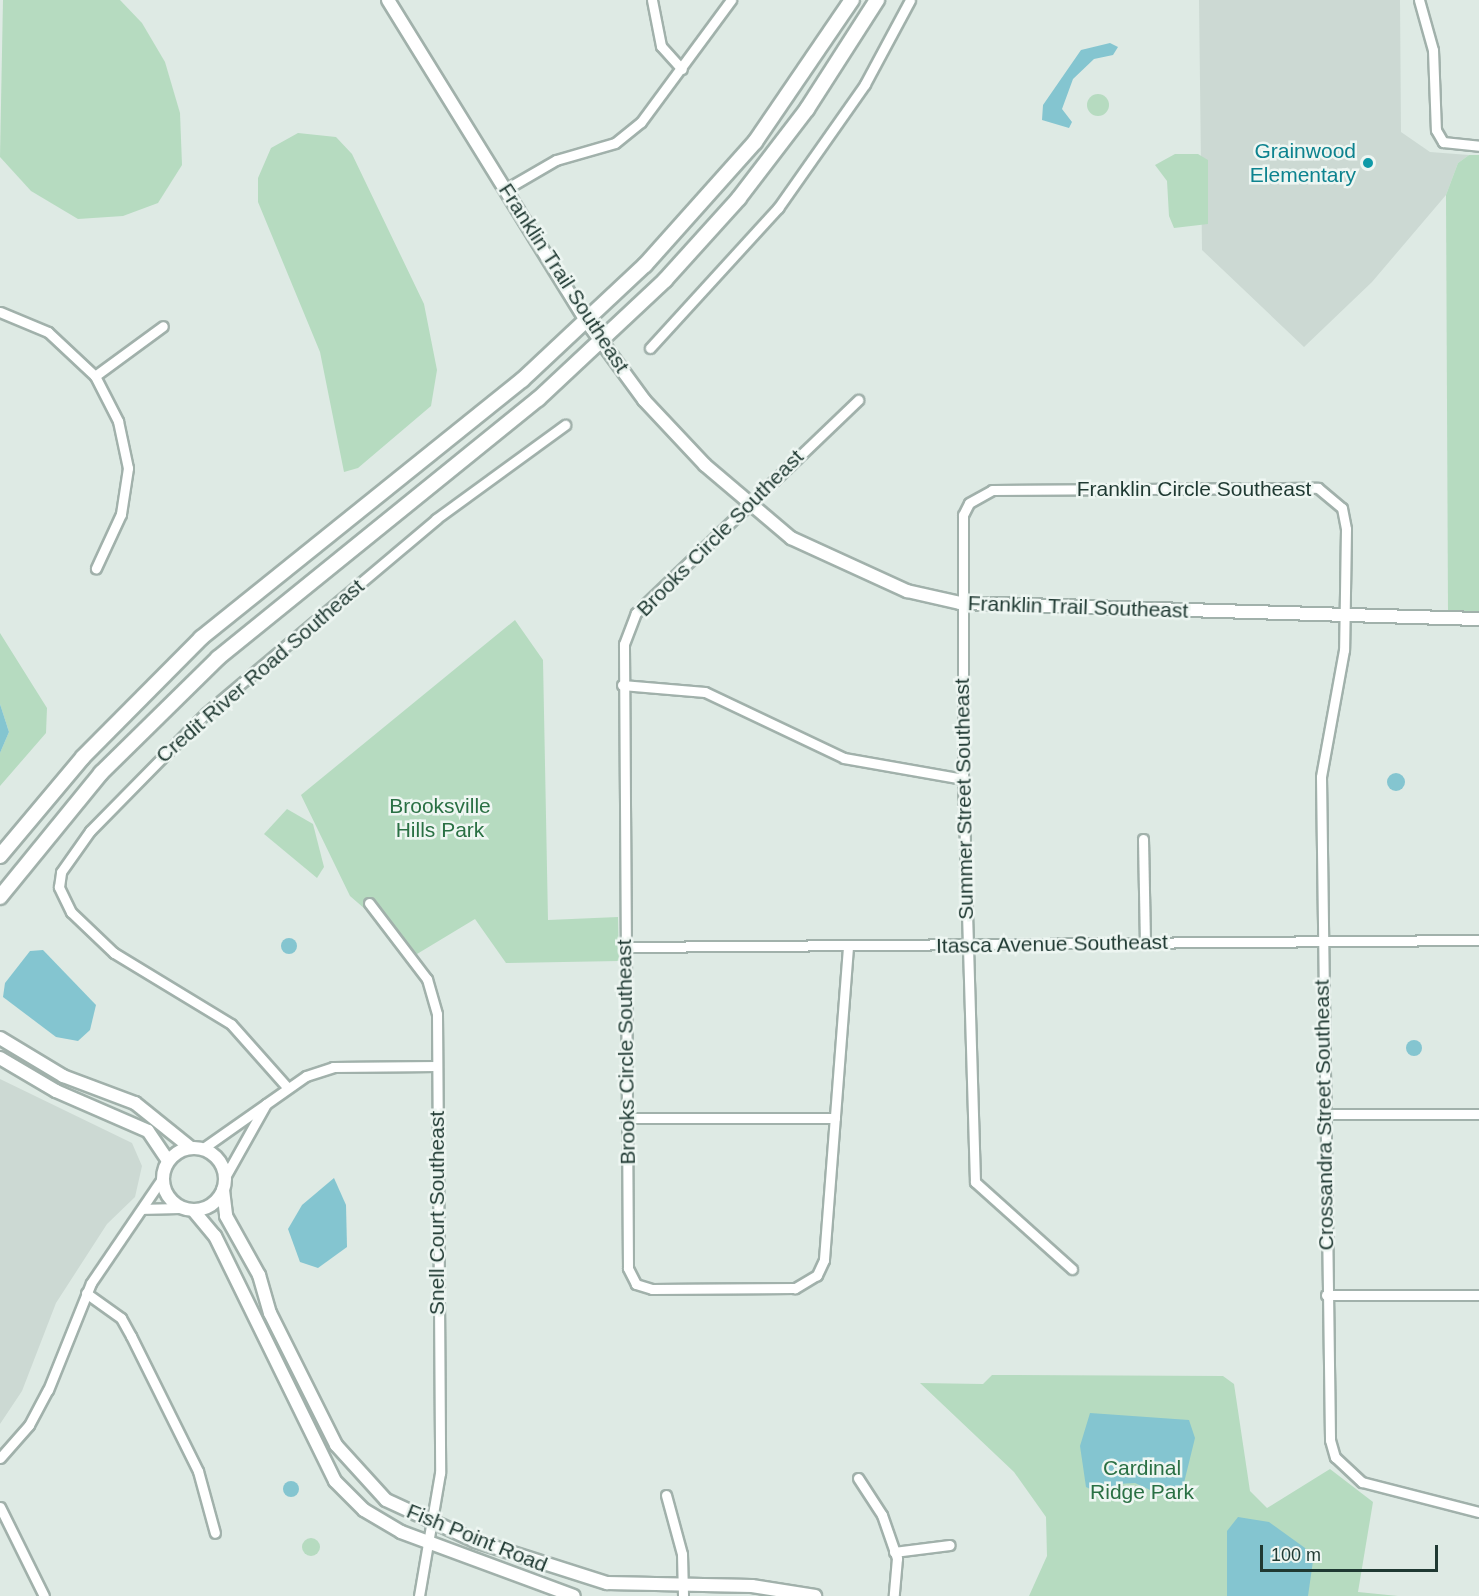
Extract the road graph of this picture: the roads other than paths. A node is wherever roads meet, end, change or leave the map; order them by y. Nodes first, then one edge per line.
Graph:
1 (388, 0) edge
2 (652, 0) edge
3 (731, 0) edge
4 (852, 0) edge
5 (877, 0) edge
6 (910, 0) edge
7 (1419, 0) edge
8 (682, 69) junction
9 (1479, 146) edge
10 (506, 189) junction
11 (0, 312) edge
12 (587, 322) junction
13 (163, 326) dead end
14 (603, 342) junction
15 (650, 348) dead end
16 (95, 376) junction
17 (858, 400) dead end
18 (565, 424) dead end
19 (969, 503) joint
20 (747, 505) junction
21 (96, 568) dead end
22 (960, 603) junction
23 (1347, 616) junction
24 (1479, 619) edge
25 (622, 685) junction
26 (963, 779) junction
27 (1143, 839) dead end
28 (0, 855) edge
29 (0, 897) edge
30 (369, 903) dead end
31 (1479, 940) edge
32 (1323, 941) junction
33 (1145, 943) junction
34 (966, 945) junction
35 (625, 947) junction
36 (848, 947) junction
37 (0, 1038) edge
38 (0, 1058) edge
39 (437, 1066) junction
40 (287, 1087) junction
41 (266, 1104) junction
42 (1324, 1114) junction
43 (1479, 1114) edge
44 (627, 1118) junction
45 (835, 1118) junction
46 (197, 1148) junction
47 (168, 1161) junction
48 (163, 1177) junction
49 (224, 1183) junction
50 (143, 1209) junction
51 (189, 1209) junction
52 (1072, 1269) dead end
53 (86, 1293) junction
54 (1326, 1295) junction
55 (1479, 1295) edge
56 (0, 1458) edge
57 (858, 1478) dead end
58 (666, 1496) dead end
59 (0, 1507) edge
60 (1479, 1512) edge
61 (431, 1523) junction
62 (215, 1533) dead end
63 (429, 1542) junction
64 (950, 1545) dead end
65 (894, 1552) junction
66 (683, 1591) edge
67 (44, 1596) edge
68 (419, 1596) edge
69 (574, 1596) edge
70 (815, 1596) edge
71 (894, 1596) edge

1 - 10 street, Franklin Trail Southeast
2 - 8 street
3 - 8 street
4 - 12 main road
5 - 14 main road
6 - 15 street
7 - 9 street
8 - 10 street
10 - 12 street, Franklin Trail Southeast
11 - 16 street
12 - 14 street, Franklin Trail Southeast
12 - 28 main road
13 - 16 street
14 - 20 street, Franklin Trail Southeast
14 - 29 main road
16 - 21 street
17 - 20 street, Brooks Circle Southeast
18 - 40 street, Credit River Road Southeast
19 - 22 street, Summer Street Southeast
19 - 23 street, Franklin Circle Southeast
20 - 22 street, Franklin Trail Southeast
20 - 25 street, Brooks Circle Southeast
22 - 23 street, Franklin Trail Southeast
22 - 26 street, Summer Street Southeast
23 - 24 street, Franklin Trail Southeast
23 - 32 street, Crossandra Street Southeast
25 - 26 street
25 - 35 street, Brooks Circle Southeast
26 - 34 street, Summer Street Southeast
27 - 33 street
30 - 39 street, Snell Court Southeast
31 - 32 street, Itasca Avenue Southeast
32 - 33 street, Itasca Avenue Southeast
32 - 42 street, Crossandra Street Southeast
33 - 34 street, Itasca Avenue Southeast
34 - 36 street, Itasca Avenue Southeast
34 - 52 street, Summer Street Southeast
35 - 36 street, Itasca Avenue Southeast
35 - 44 street, Brooks Circle Southeast
36 - 45 street, Brooks Circle Southeast
37 - 46 street
38 - 47 street
39 - 40 street
39 - 61 street, Snell Court Southeast
40 - 41 street
41 - 46 street
41 - 49 street
42 - 43 street
42 - 54 street, Crossandra Street Southeast
44 - 45 street
44 - 45 street, Brooks Circle Southeast
46 - 47 street
46 - 49 street
47 - 48 street
48 - 50 street
48 - 51 street
49 - 51 street
49 - 61 street, Fish Point Road
50 - 51 street
50 - 53 street
51 - 63 street, Fish Point Road
53 - 56 street
53 - 62 street
54 - 55 street
54 - 60 street, Crossandra Street Southeast
57 - 65 street
58 - 66 street
59 - 67 street
61 - 63 street, Snell Court Southeast
61 - 66 street, Fish Point Road
63 - 68 street, Snell Court Southeast
63 - 69 street, Fish Point Road
64 - 65 street
65 - 71 street
66 - 70 street, Fish Point Road

